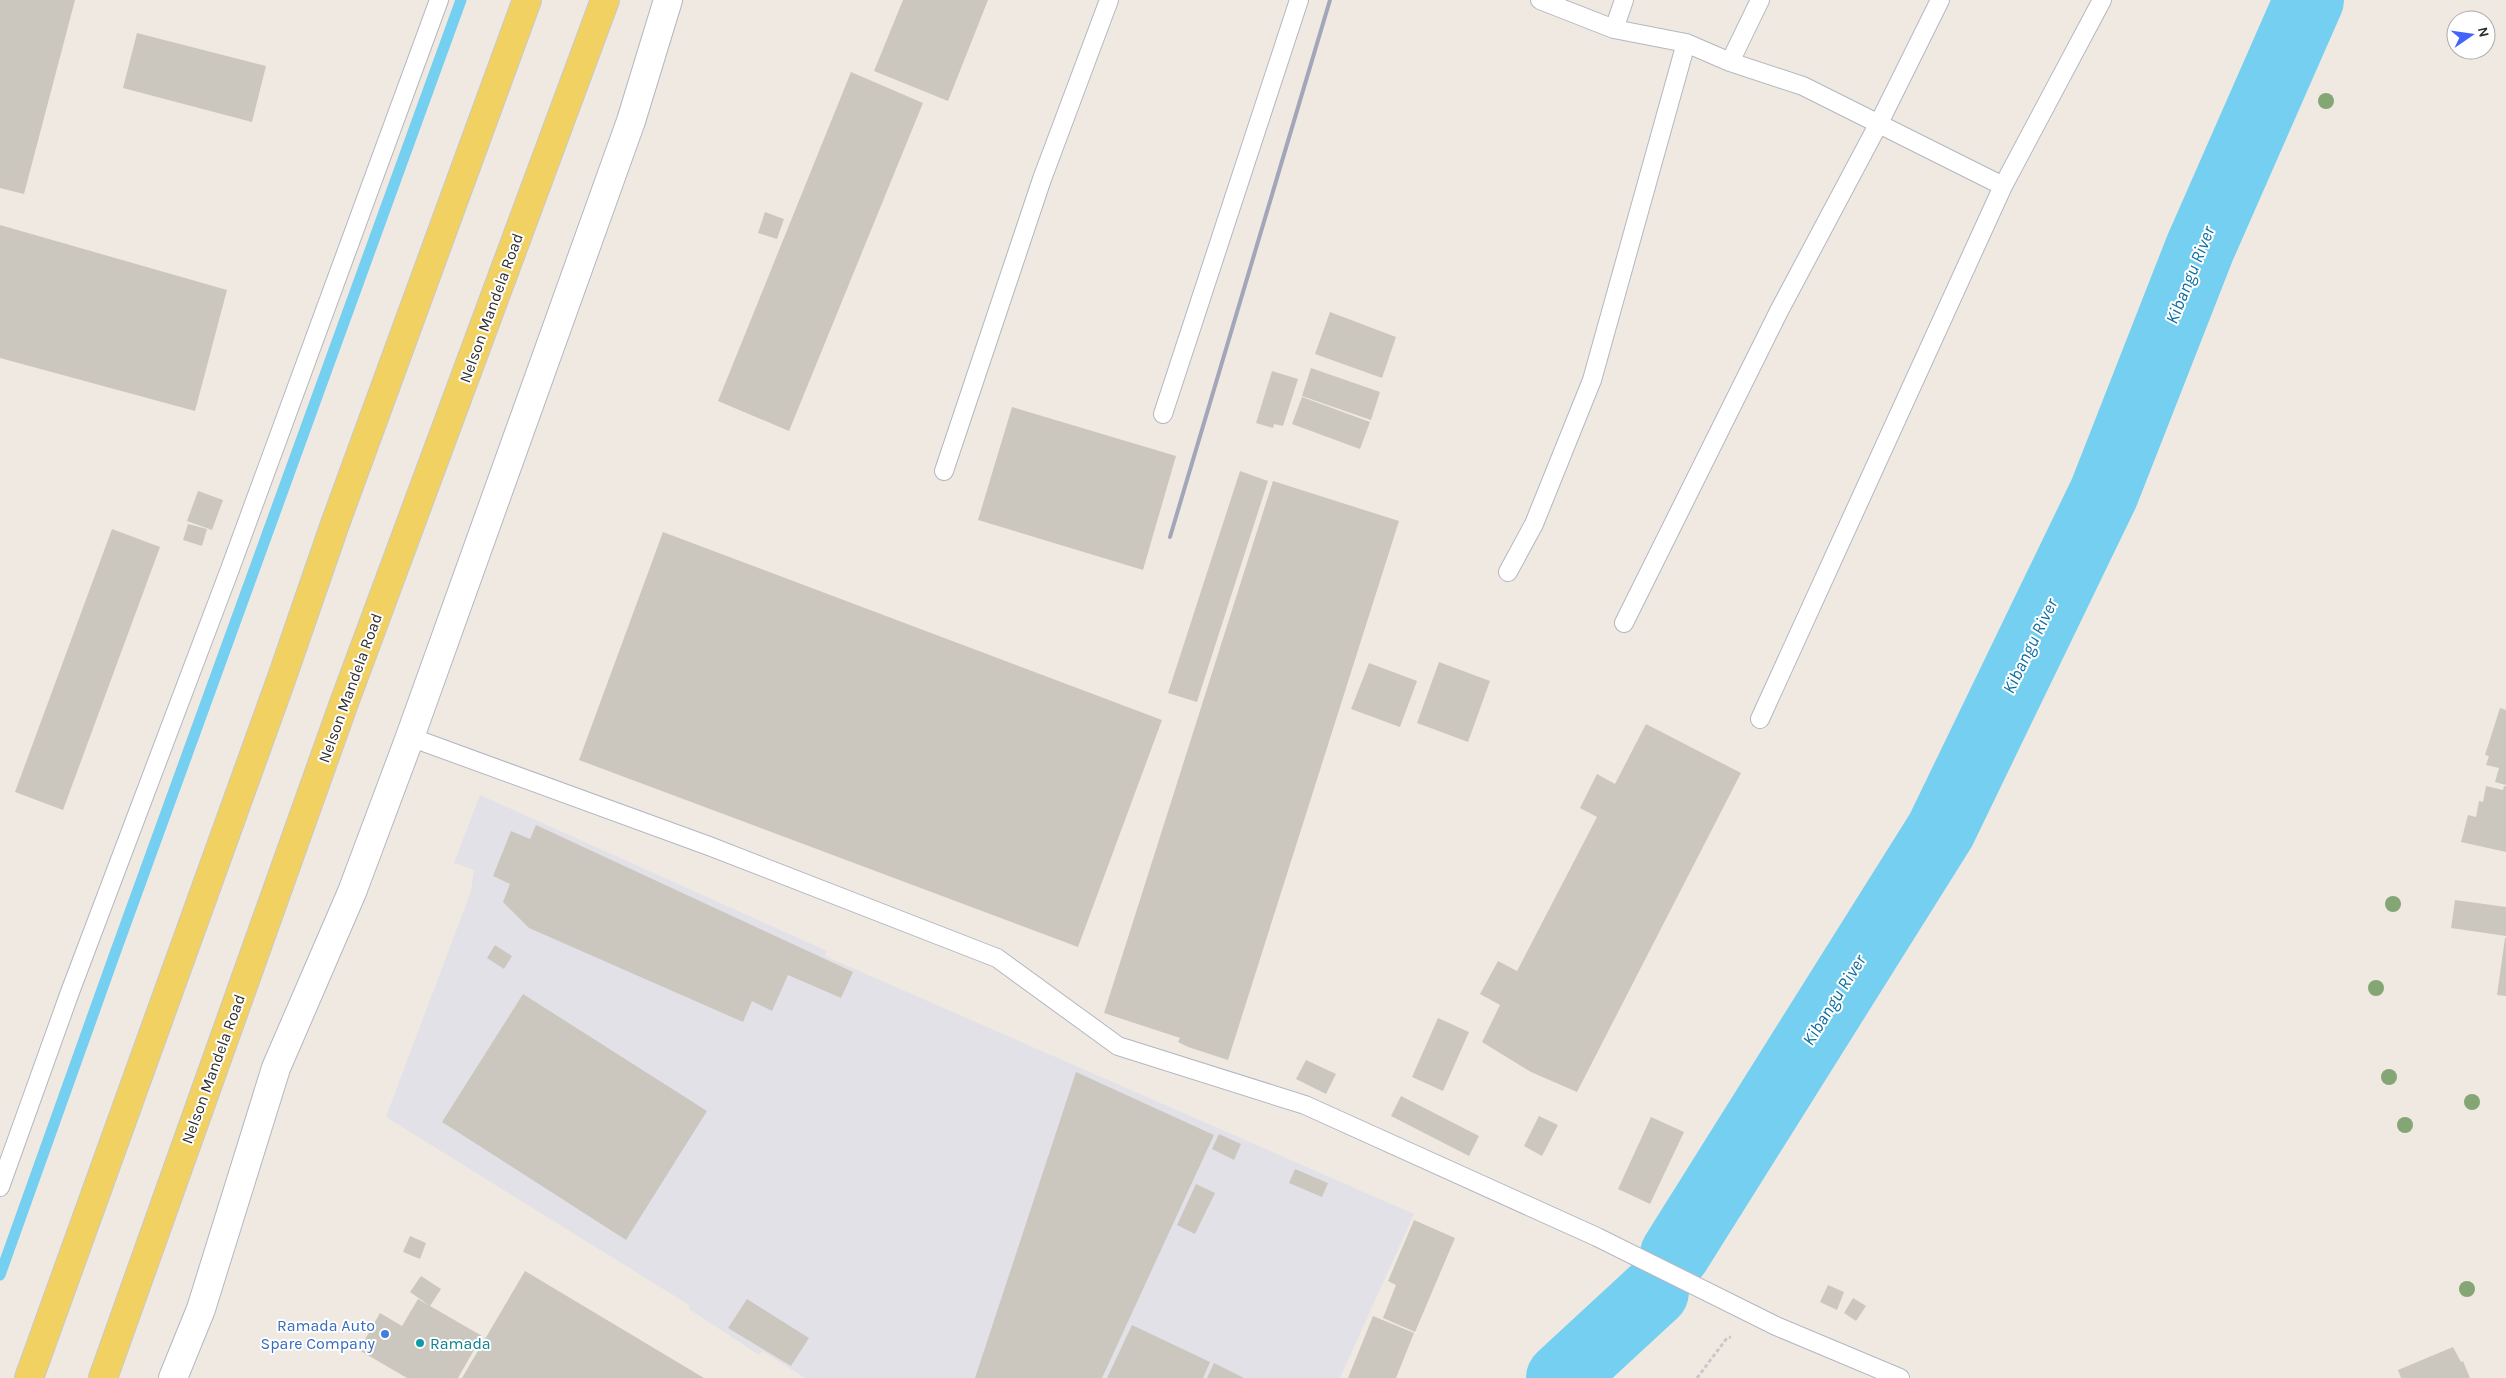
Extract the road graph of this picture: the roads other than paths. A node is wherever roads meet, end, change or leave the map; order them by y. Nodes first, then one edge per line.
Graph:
1 (439, 0) edge
2 (526, 0) edge
3 (606, 0) edge
4 (668, 0) edge
5 (1109, 0) edge
6 (1299, 0) edge
7 (1540, 0) edge
8 (1624, 0) edge
9 (1760, 0) edge
10 (1940, 0) edge
11 (2102, 0) edge
12 (1614, 29) junction
13 (1686, 43) junction
14 (1730, 62) junction
15 (1879, 123) junction
16 (2002, 186) junction
17 (1162, 414) dead end
18 (944, 471) dead end
19 (1508, 572) dead end
20 (1624, 623) dead end
21 (1760, 719) dead end
22 (410, 737) junction
23 (0, 1187) edge
24 (29, 1378) edge
25 (103, 1378) edge
26 (173, 1378) edge
27 (1900, 1378) edge

1 - 23 lane
2 - 24 main road
3 - 25 main road, Nelson Mandela Road
4 - 22 street
5 - 18 lane
6 - 17 lane
7 - 12 lane
8 - 12 lane
9 - 14 lane
10 - 15 lane
11 - 16 lane
12 - 13 lane
13 - 14 lane
13 - 19 lane
14 - 15 lane
15 - 16 lane
15 - 20 lane
16 - 21 lane
22 - 26 street
22 - 27 lane

